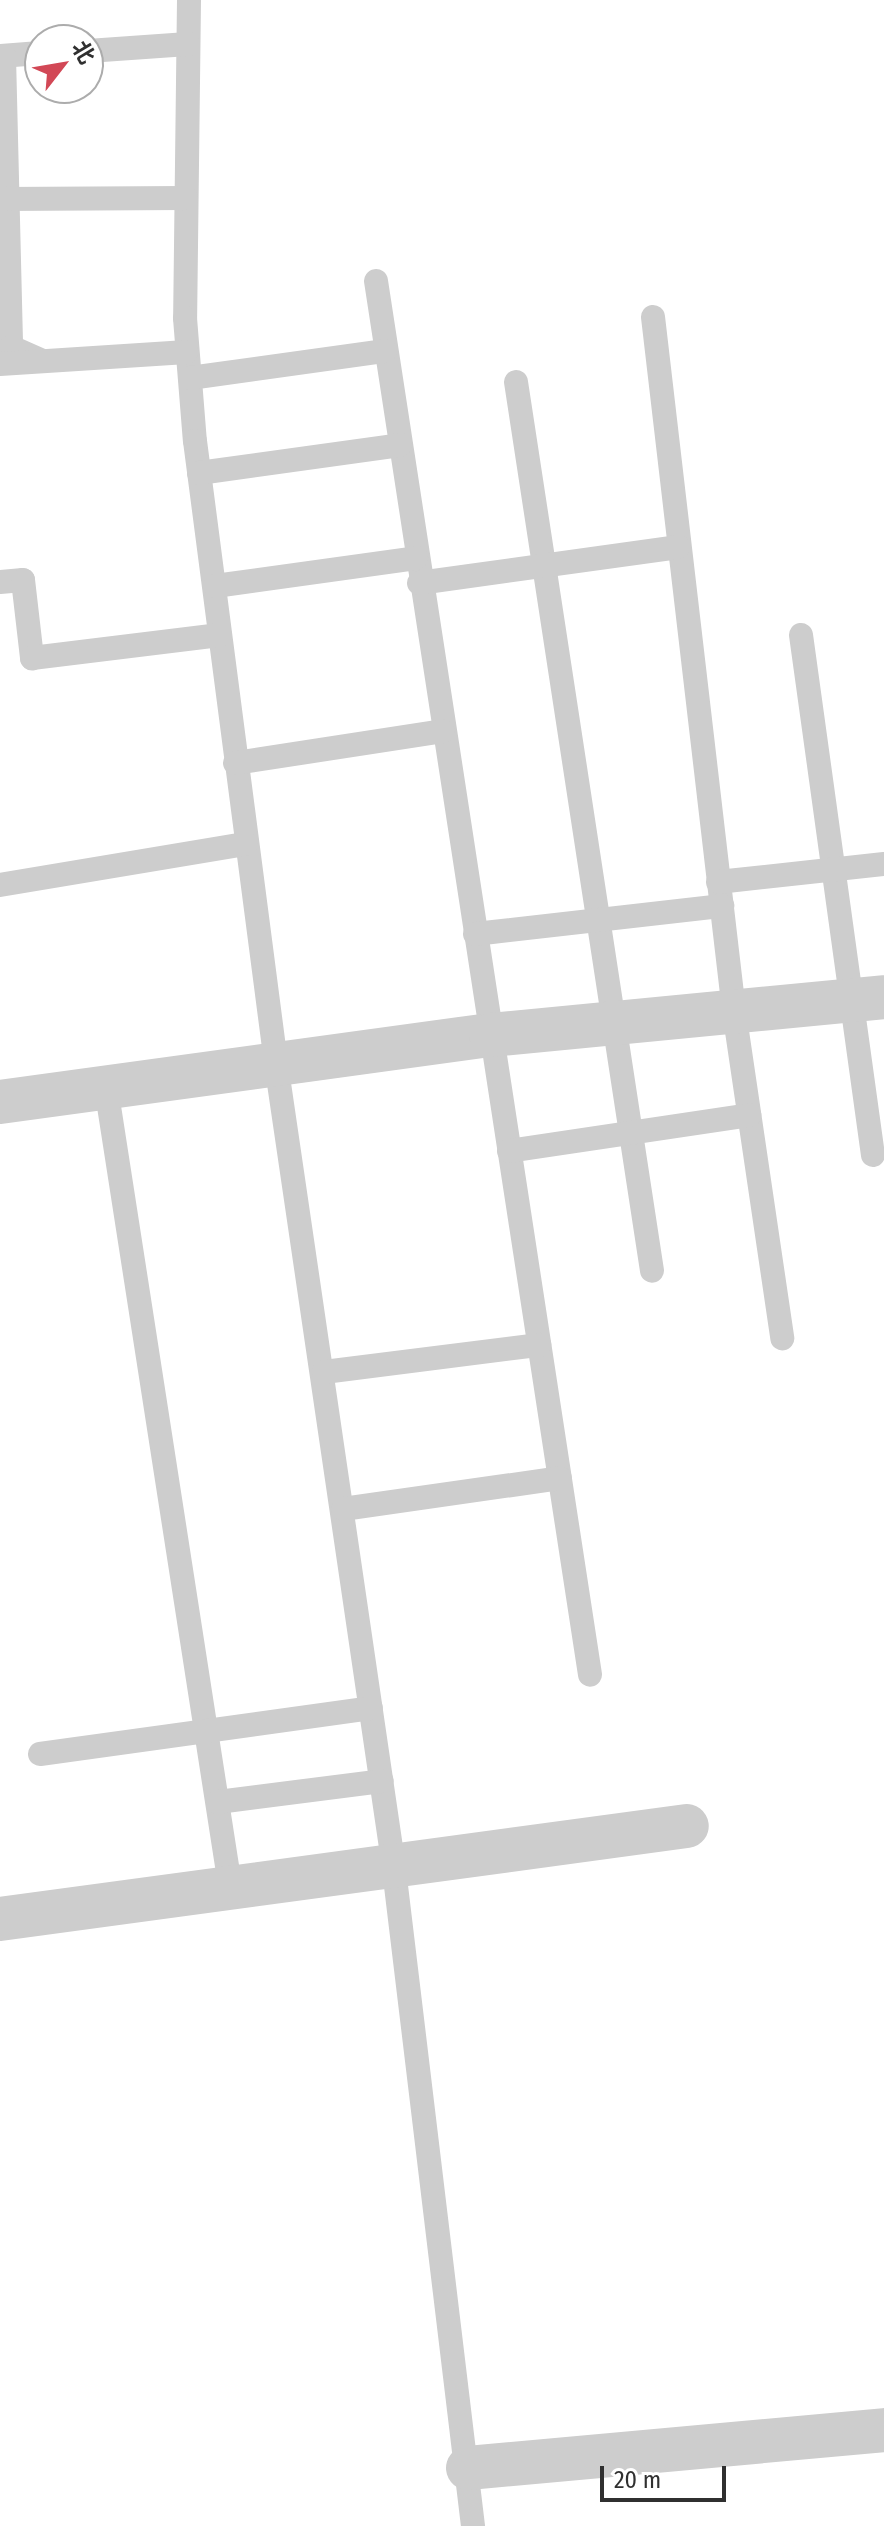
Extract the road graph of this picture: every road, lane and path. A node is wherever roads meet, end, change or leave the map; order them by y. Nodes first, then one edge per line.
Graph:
1 (189, 0) edge
2 (188, 44) junction
3 (104, 50) edge
4 (24, 54) edge
5 (2, 56) edge
6 (186, 198) junction
7 (4, 199) edge
8 (376, 281) dead end
9 (653, 317) dead end
10 (385, 351) junction
11 (187, 352) junction
12 (42, 361) junction
13 (0, 364) edge
14 (190, 378) junction
15 (516, 382) dead end
16 (400, 445) junction
17 (199, 473) junction
18 (679, 547) junction
19 (416, 558) junction
20 (545, 561) junction
21 (0, 582) edge
22 (419, 583) junction
23 (215, 586) junction
24 (220, 635) junction
25 (801, 635) dead end
26 (443, 731) junction
27 (235, 763) junction
28 (246, 844) junction
29 (884, 864) edge
30 (834, 869) junction
31 (718, 882) junction
32 (0, 885) edge
33 (722, 906) junction
34 (597, 917) junction
35 (475, 934) junction
36 (868, 999) edge
37 (734, 1011) junction
38 (613, 1022) junction
39 (491, 1035) junction
40 (276, 1063) junction
41 (106, 1087) junction
42 (0, 1102) edge
43 (749, 1115) junction
44 (630, 1132) junction
45 (509, 1151) junction
46 (873, 1155) dead end
47 (652, 1271) dead end
48 (782, 1338) dead end
49 (539, 1345) junction
50 (324, 1372) junction
51 (560, 1478) junction
52 (343, 1509) junction
53 (590, 1675) dead end
54 (371, 1708) junction
55 (207, 1730) junction
56 (40, 1754) dead end
57 (382, 1781) junction
58 (218, 1802) junction
59 (687, 1826) dead end
60 (393, 1861) junction
61 (230, 1885) junction
62 (0, 1919) edge
63 (884, 2430) edge
64 (468, 2468) junction
65 (473, 2526) edge

1 - 2 lane
2 - 3 lane
2 - 6 lane
4 - 5 lane
5 - 7 lane
6 - 7 lane
6 - 11 lane
7 - 12 lane
8 - 10 lane
9 - 18 lane
10 - 14 lane
10 - 16 lane
11 - 12 lane
11 - 14 lane
12 - 13 lane
14 - 17 lane
15 - 20 lane
16 - 17 lane
16 - 19 lane
17 - 23 lane
18 - 20 lane
18 - 31 lane
19 - 22 lane
19 - 23 lane
20 - 22 lane
20 - 34 lane
21 - 24 lane
22 - 26 lane
23 - 24 lane
24 - 27 lane
25 - 30 lane
26 - 27 lane
26 - 35 lane
27 - 28 lane
28 - 32 lane
28 - 40 lane
29 - 30 lane
30 - 31 lane
30 - 36 lane
31 - 33 lane
33 - 34 lane
33 - 37 lane
34 - 35 lane
34 - 38 lane
35 - 39 lane
36 - 37 street
36 - 46 lane
37 - 38 street
37 - 43 lane
38 - 39 street
38 - 44 lane
39 - 40 street
39 - 45 lane
40 - 41 street
40 - 50 lane
41 - 42 street
41 - 55 lane
43 - 44 lane
43 - 48 lane
44 - 45 lane
44 - 47 lane
45 - 49 lane
49 - 50 lane
49 - 51 lane
50 - 52 lane
51 - 52 lane
51 - 53 lane
52 - 54 lane
54 - 55 lane
54 - 57 lane
55 - 56 lane
55 - 58 lane
57 - 58 lane
57 - 60 lane
58 - 61 lane
59 - 60 street
60 - 61 street
60 - 64 lane
61 - 62 street
63 - 64 street
64 - 65 lane

